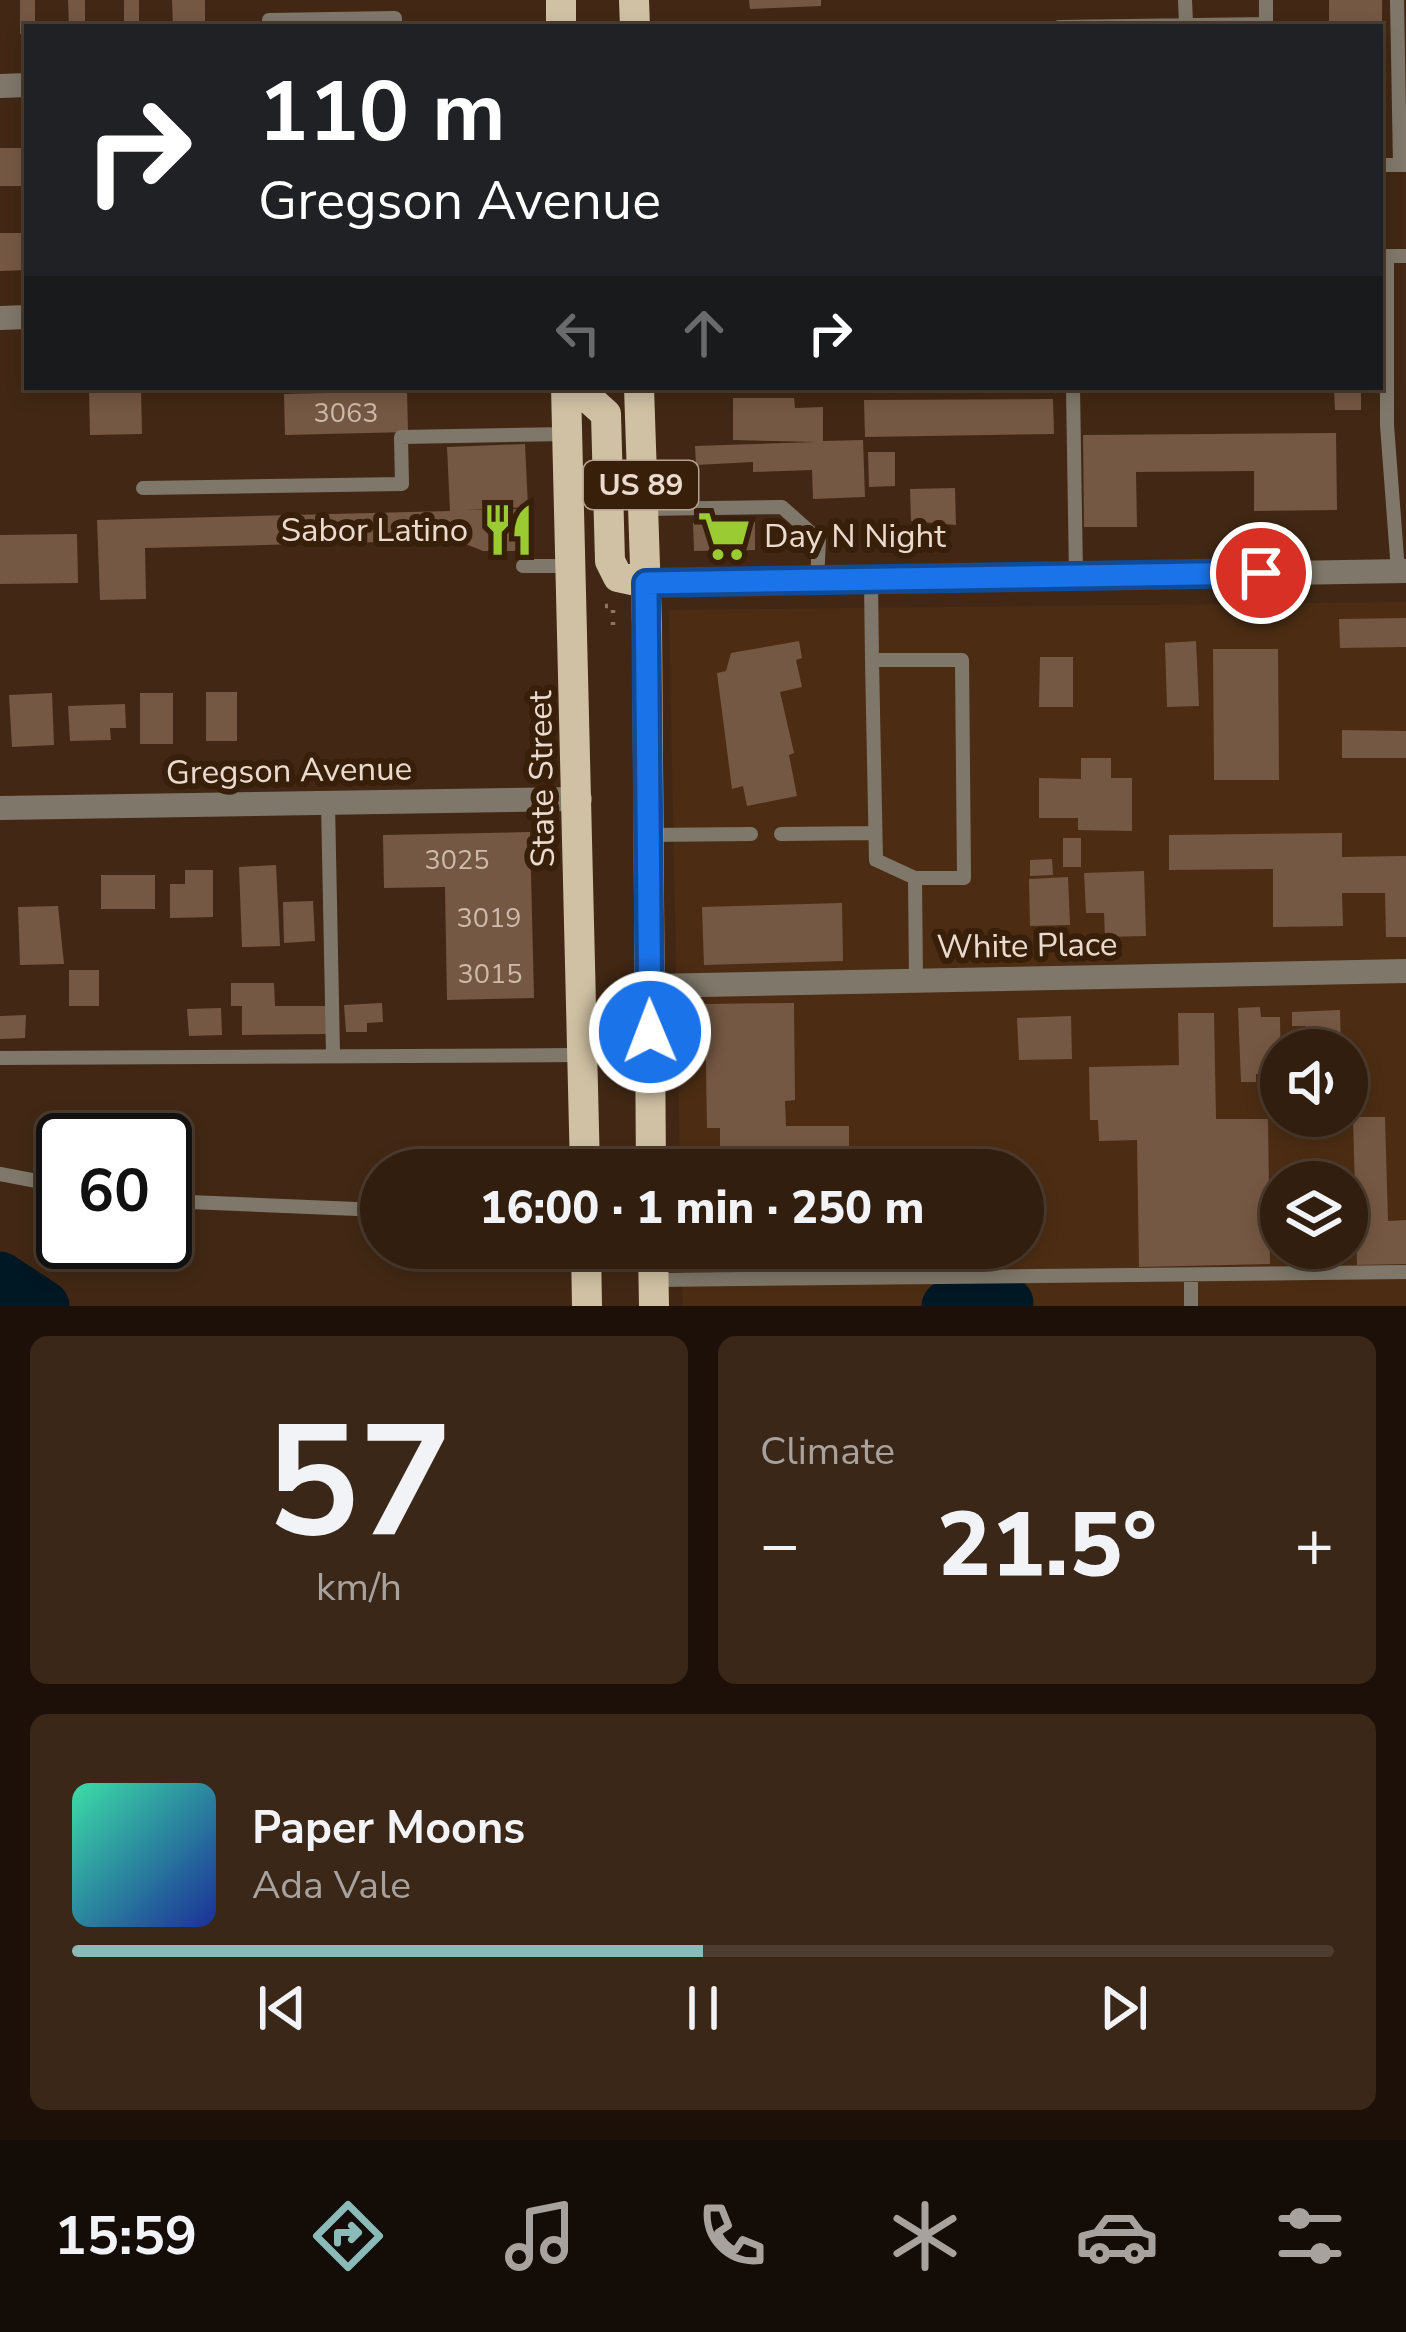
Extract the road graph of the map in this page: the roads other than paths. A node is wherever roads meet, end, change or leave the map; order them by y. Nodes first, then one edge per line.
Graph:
1 (1185, 0) edge
2 (1265, 0) edge
3 (1396, 0) edge
4 (1186, 23) junction
5 (269, 24) edge
6 (395, 24) edge
7 (1154, 24) edge
8 (1403, 165) edge
9 (1406, 256) edge
10 (566, 390) edge
11 (579, 390) edge
12 (639, 390) edge
13 (1073, 390) edge
14 (568, 434) junction
15 (143, 488) dead end
16 (642, 509) junction
17 (523, 566) dead end
18 (572, 566) junction
19 (1402, 571) edge
20 (1076, 576) junction
21 (872, 580) junction
22 (817, 581) junction
23 (646, 583) junction
24 (872, 660) junction
25 (580, 799) junction
26 (328, 803) junction
27 (0, 808) edge
28 (875, 833) junction
29 (751, 834) dead end
30 (781, 834) dead end
31 (649, 835) junction
32 (915, 878) junction
33 (1406, 971) edge
34 (916, 981) junction
35 (649, 986) junction
36 (333, 1053) junction
37 (583, 1055) junction
38 (0, 1058) edge
39 (585, 1149) edge
40 (652, 1149) edge
41 (0, 1174) edge
42 (36, 1181) edge
43 (192, 1202) edge
44 (360, 1209) edge
45 (586, 1269) edge
46 (1406, 1272) edge
47 (1190, 1276) junction
48 (653, 1293) edge
49 (587, 1306) edge
50 (1191, 1306) edge

1 - 4 lane
2 - 4 lane
3 - 8 lane
4 - 7 lane
5 - 6 lane
9 - 19 lane
10 - 14 main road, State Street / US 89
11 - 23 main road
12 - 16 main road, US 89
13 - 20 lane
14 - 15 lane
14 - 18 main road, State Street / US 89
16 - 22 lane
16 - 23 main road, US 89
17 - 18 lane
18 - 25 main road, State Street / US 89
19 - 20 street
20 - 21 street
21 - 22 street
21 - 24 lane
22 - 23 street
23 - 31 main road, US 89
24 - 28 lane
24 - 32 lane
25 - 26 street, Gregson Avenue
25 - 37 main road, State Street / US 89
26 - 27 street, Gregson Avenue
26 - 36 lane
28 - 30 lane
28 - 32 lane
29 - 31 lane
31 - 35 main road, US 89
32 - 34 lane
33 - 34 street, White Place
34 - 35 street, White Place
35 - 40 main road, US 89
36 - 37 lane
36 - 38 lane
37 - 39 main road, State Street / US 89
41 - 42 lane
43 - 44 lane
45 - 49 main road
46 - 47 lane
47 - 48 lane
47 - 50 lane

